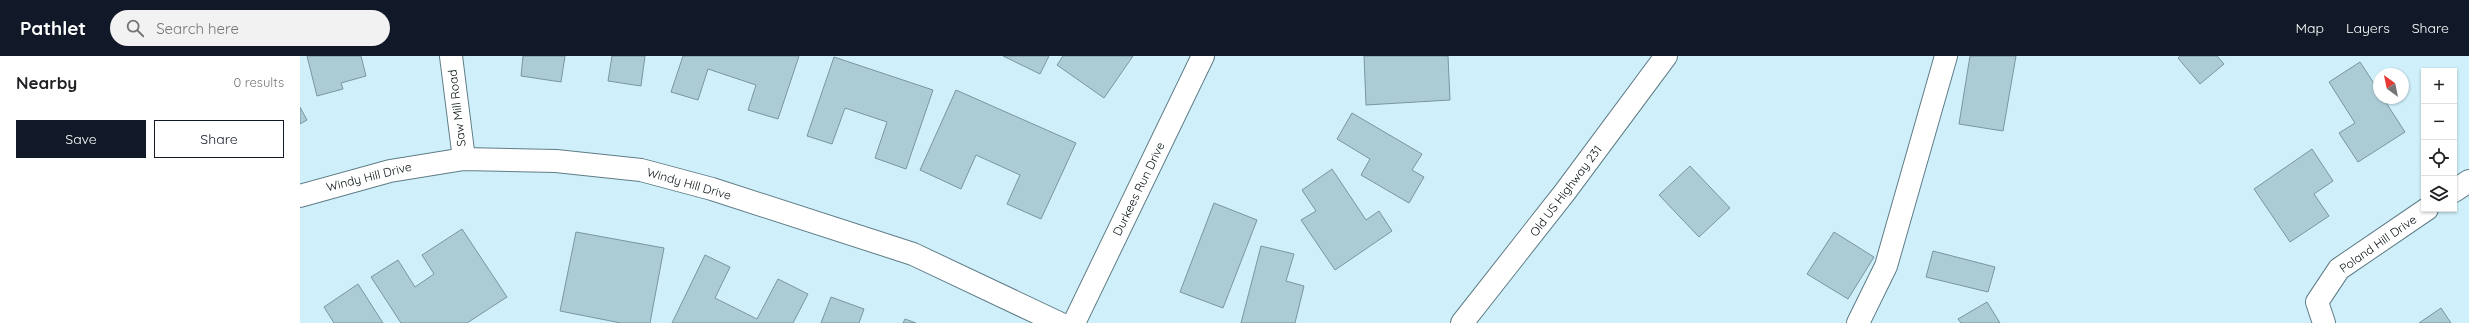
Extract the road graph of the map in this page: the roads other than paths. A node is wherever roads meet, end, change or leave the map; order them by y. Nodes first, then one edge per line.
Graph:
1 (451, 56) edge
2 (1203, 56) edge
3 (1666, 56) edge
4 (1946, 56) edge
5 (464, 159) junction
6 (2469, 180) edge
7 (2457, 189) edge
8 (300, 196) edge
9 (2423, 212) edge
10 (1059, 323) edge
11 (1074, 323) edge
12 (1462, 323) edge
13 (1858, 323) edge
14 (2324, 323) edge

1 - 5 street, Saw Mill Road
2 - 11 street, Durkees Run Drive
3 - 12 street, Old US Highway 231
4 - 13 street
5 - 8 street, Windy Hill Drive
5 - 10 street, Windy Hill Drive
6 - 7 street
9 - 14 street, Poland Hill Drive

